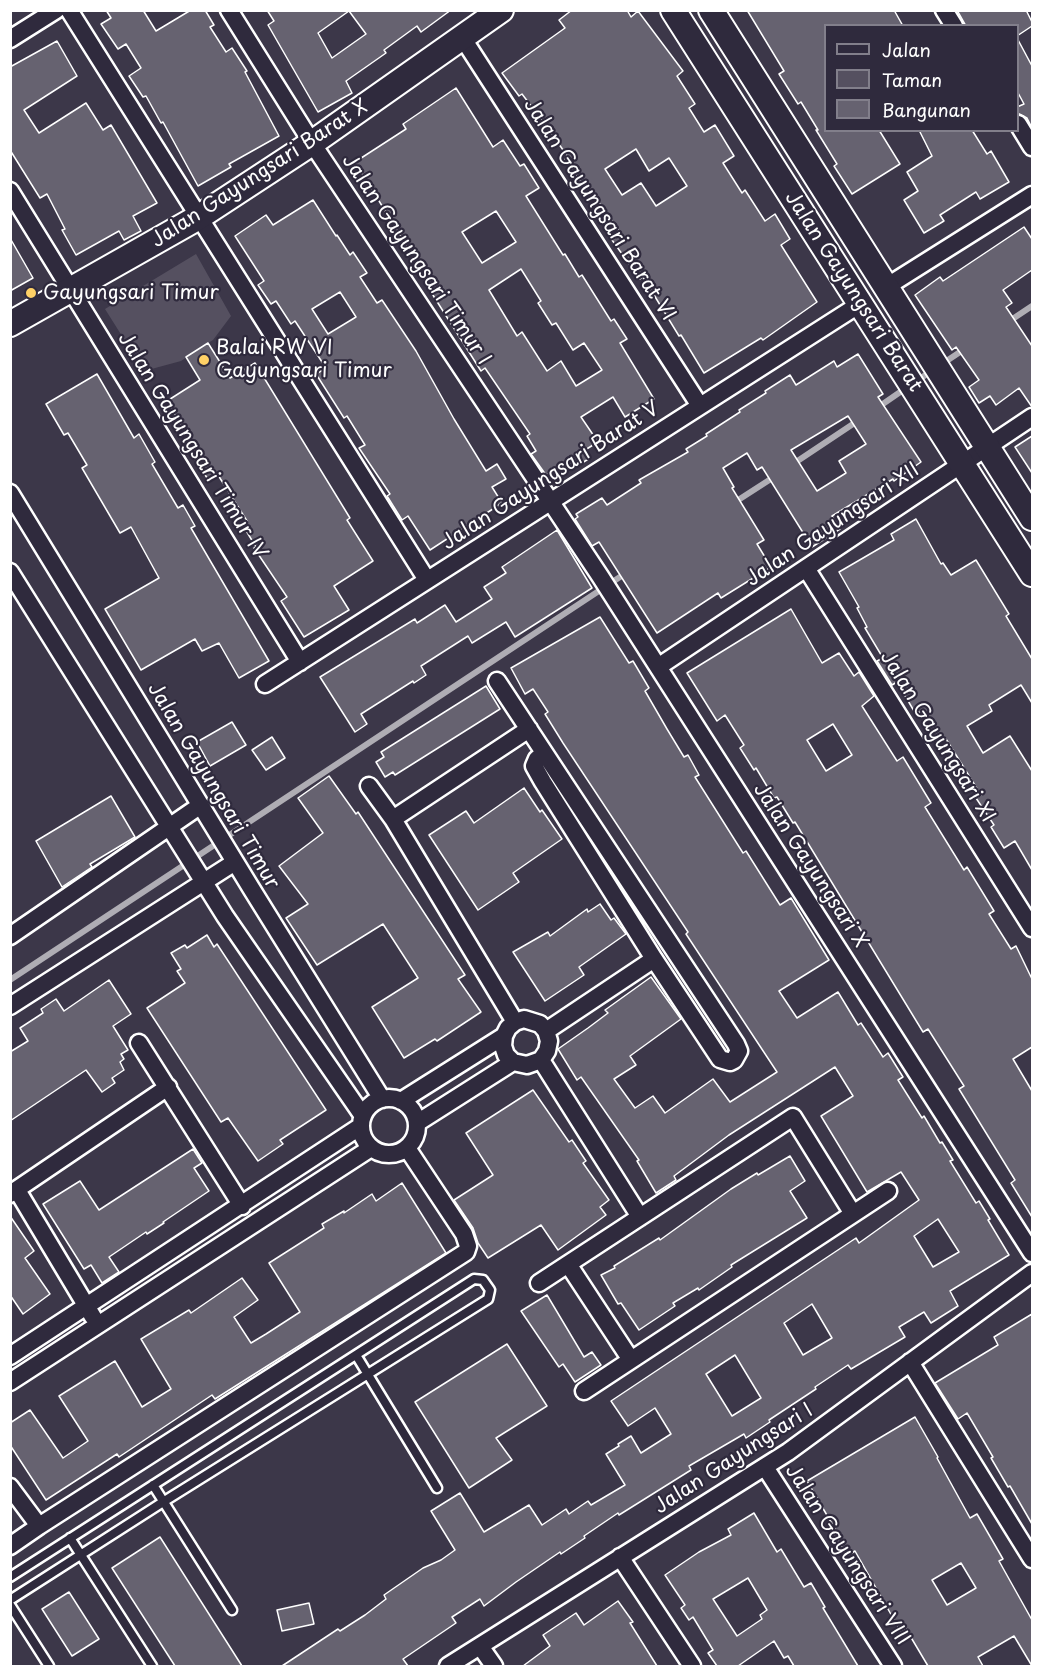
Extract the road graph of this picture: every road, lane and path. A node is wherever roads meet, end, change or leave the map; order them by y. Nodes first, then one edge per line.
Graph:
1 (56, 10) edge
2 (69, 10) edge
3 (229, 10) edge
4 (501, 10) edge
5 (673, 10) edge
6 (711, 10) edge
7 (944, 10) edge
8 (953, 24) edge
9 (462, 38) junction
10 (10, 39) edge
11 (1019, 127) edge
12 (312, 142) junction
13 (1032, 147) edge
14 (10, 191) edge
15 (1032, 195) edge
16 (199, 218) junction
17 (886, 287) junction
18 (72, 291) junction
19 (860, 304) junction
20 (10, 324) edge
21 (700, 406) junction
22 (1032, 417) edge
23 (988, 447) junction
24 (963, 464) junction
25 (10, 494) edge
26 (551, 501) junction
27 (1032, 518) edge
28 (806, 568) junction
29 (10, 572) edge
30 (1032, 574) edge
31 (428, 580) junction
32 (300, 662) junction
33 (658, 667) junction
34 (497, 681) dead end
35 (265, 684) dead end
36 (529, 729) junction
37 (544, 753) junction
38 (369, 786) dead end
39 (205, 812) junction
40 (393, 819) junction
41 (172, 834) junction
42 (232, 857) junction
43 (200, 876) junction
44 (1032, 928) edge
45 (10, 936) edge
46 (654, 958) junction
47 (10, 1006) edge
48 (515, 1022) junction
49 (546, 1031) junction
50 (504, 1036) junction
51 (139, 1044) dead end
52 (541, 1060) junction
53 (513, 1062) junction
54 (168, 1087) junction
55 (382, 1099) junction
56 (401, 1101) junction
57 (362, 1121) junction
58 (417, 1123) junction
59 (371, 1148) junction
60 (406, 1148) junction
61 (888, 1191) dead end
62 (14, 1192) edge
63 (242, 1206) junction
64 (853, 1214) junction
65 (640, 1217) junction
66 (1032, 1252) edge
67 (568, 1264) junction
68 (1032, 1273) edge
69 (539, 1283) dead end
70 (87, 1307) junction
71 (98, 1325) junction
72 (356, 1355) junction
73 (10, 1356) edge
74 (631, 1360) junction
75 (910, 1362) junction
76 (368, 1374) junction
77 (10, 1382) edge
78 (584, 1391) dead end
79 (765, 1467) junction
80 (153, 1485) junction
81 (10, 1487) edge
82 (437, 1488) dead end
83 (163, 1502) junction
84 (39, 1526) junction
85 (70, 1539) junction
86 (10, 1546) edge
87 (81, 1555) junction
88 (620, 1557) junction
89 (1032, 1559) edge
90 (10, 1576) edge
91 (10, 1603) edge
92 (232, 1610) dead end
93 (480, 1646) junction
94 (49, 1666) edge
95 (152, 1666) edge
96 (448, 1666) edge
97 (494, 1666) edge
98 (692, 1666) edge
99 (893, 1666) edge

1 - 10 street
2 - 16 street
3 - 12 street, Jalan Gayungsari Timur I
4 - 9 street, Jalan Gayungsari Barat X
5 - 19 street, Jalan Gayungsari Barat
6 - 17 street, Jalan Gayungsari Barat
7 - 8 street
9 - 12 street, Jalan Gayungsari Barat X
9 - 21 street, Jalan Gayungsari Barat VI
11 - 13 street
12 - 16 street, Jalan Gayungsari Barat X
12 - 26 street, Jalan Gayungsari Timur I
14 - 18 street, Jalan Gayungsari Timur IV
15 - 17 street
16 - 18 street, Jalan Gayungsari Barat X
16 - 31 street
17 - 23 street, Jalan Gayungsari Barat
18 - 20 street, Jalan Gayungsari Barat X
18 - 32 street, Jalan Gayungsari Timur IV
19 - 21 street, Jalan Gayungsari Barat V
19 - 24 street, Jalan Gayungsari Barat
21 - 26 street, Jalan Gayungsari Barat V
22 - 23 street, Jalan Gayungsari XII
23 - 24 street, Jalan Gayungsari XII
23 - 27 street, Jalan Gayungsari Barat
24 - 28 street, Jalan Gayungsari XII
24 - 30 street, Jalan Gayungsari Barat
25 - 39 street, Jalan Gayungsari Timur
26 - 31 street, Jalan Gayungsari Barat V
26 - 33 street, Jalan Gayungsari X
28 - 33 street, Jalan Gayungsari XII
28 - 44 street, Jalan Gayungsari XI
29 - 41 street
31 - 32 street, Jalan Gayungsari Barat V
32 - 35 street, Jalan Gayungsari Barat V
33 - 66 street, Jalan Gayungsari X
34 - 36 street
36 - 37 street
36 - 40 street
37 - 46 street
37 - 46 street
38 - 40 street
39 - 41 street
39 - 42 street, Jalan Gayungsari Timur
40 - 48 street
41 - 43 street
41 - 45 street
42 - 43 street
42 - 55 street, Jalan Gayungsari Timur
43 - 47 street
43 - 57 street
46 - 49 street
48 - 49 street
48 - 50 street
49 - 52 street
50 - 53 street
50 - 56 street
51 - 54 street
52 - 53 street
52 - 65 street
53 - 58 street
54 - 62 street
54 - 63 street
55 - 56 street
55 - 57 street
56 - 58 street
57 - 59 street
57 - 63 street
58 - 60 street
59 - 60 street
59 - 71 street
60 - 84 street
61 - 64 street
62 - 70 street
63 - 70 street
64 - 65 street
64 - 74 street
65 - 67 street
67 - 69 street
67 - 74 street
68 - 75 street, Jalan Gayungsari I
70 - 71 street
70 - 73 street
71 - 77 street
72 - 76 lane
72 - 76 lane
72 - 80 lane
74 - 78 street
75 - 79 street, Jalan Gayungsari I
75 - 89 street
76 - 82 lane
76 - 83 lane
79 - 88 street, Jalan Gayungsari I
79 - 99 street, Jalan Gayungsari VIII
80 - 83 lane
80 - 85 lane
81 - 84 street
83 - 87 lane
83 - 92 lane
84 - 86 street
85 - 87 lane
85 - 90 lane
87 - 91 lane
87 - 95 lane
88 - 93 street, Jalan Gayungsari I
88 - 98 street
91 - 94 lane
93 - 96 street, Jalan Gayungsari I
93 - 97 street

